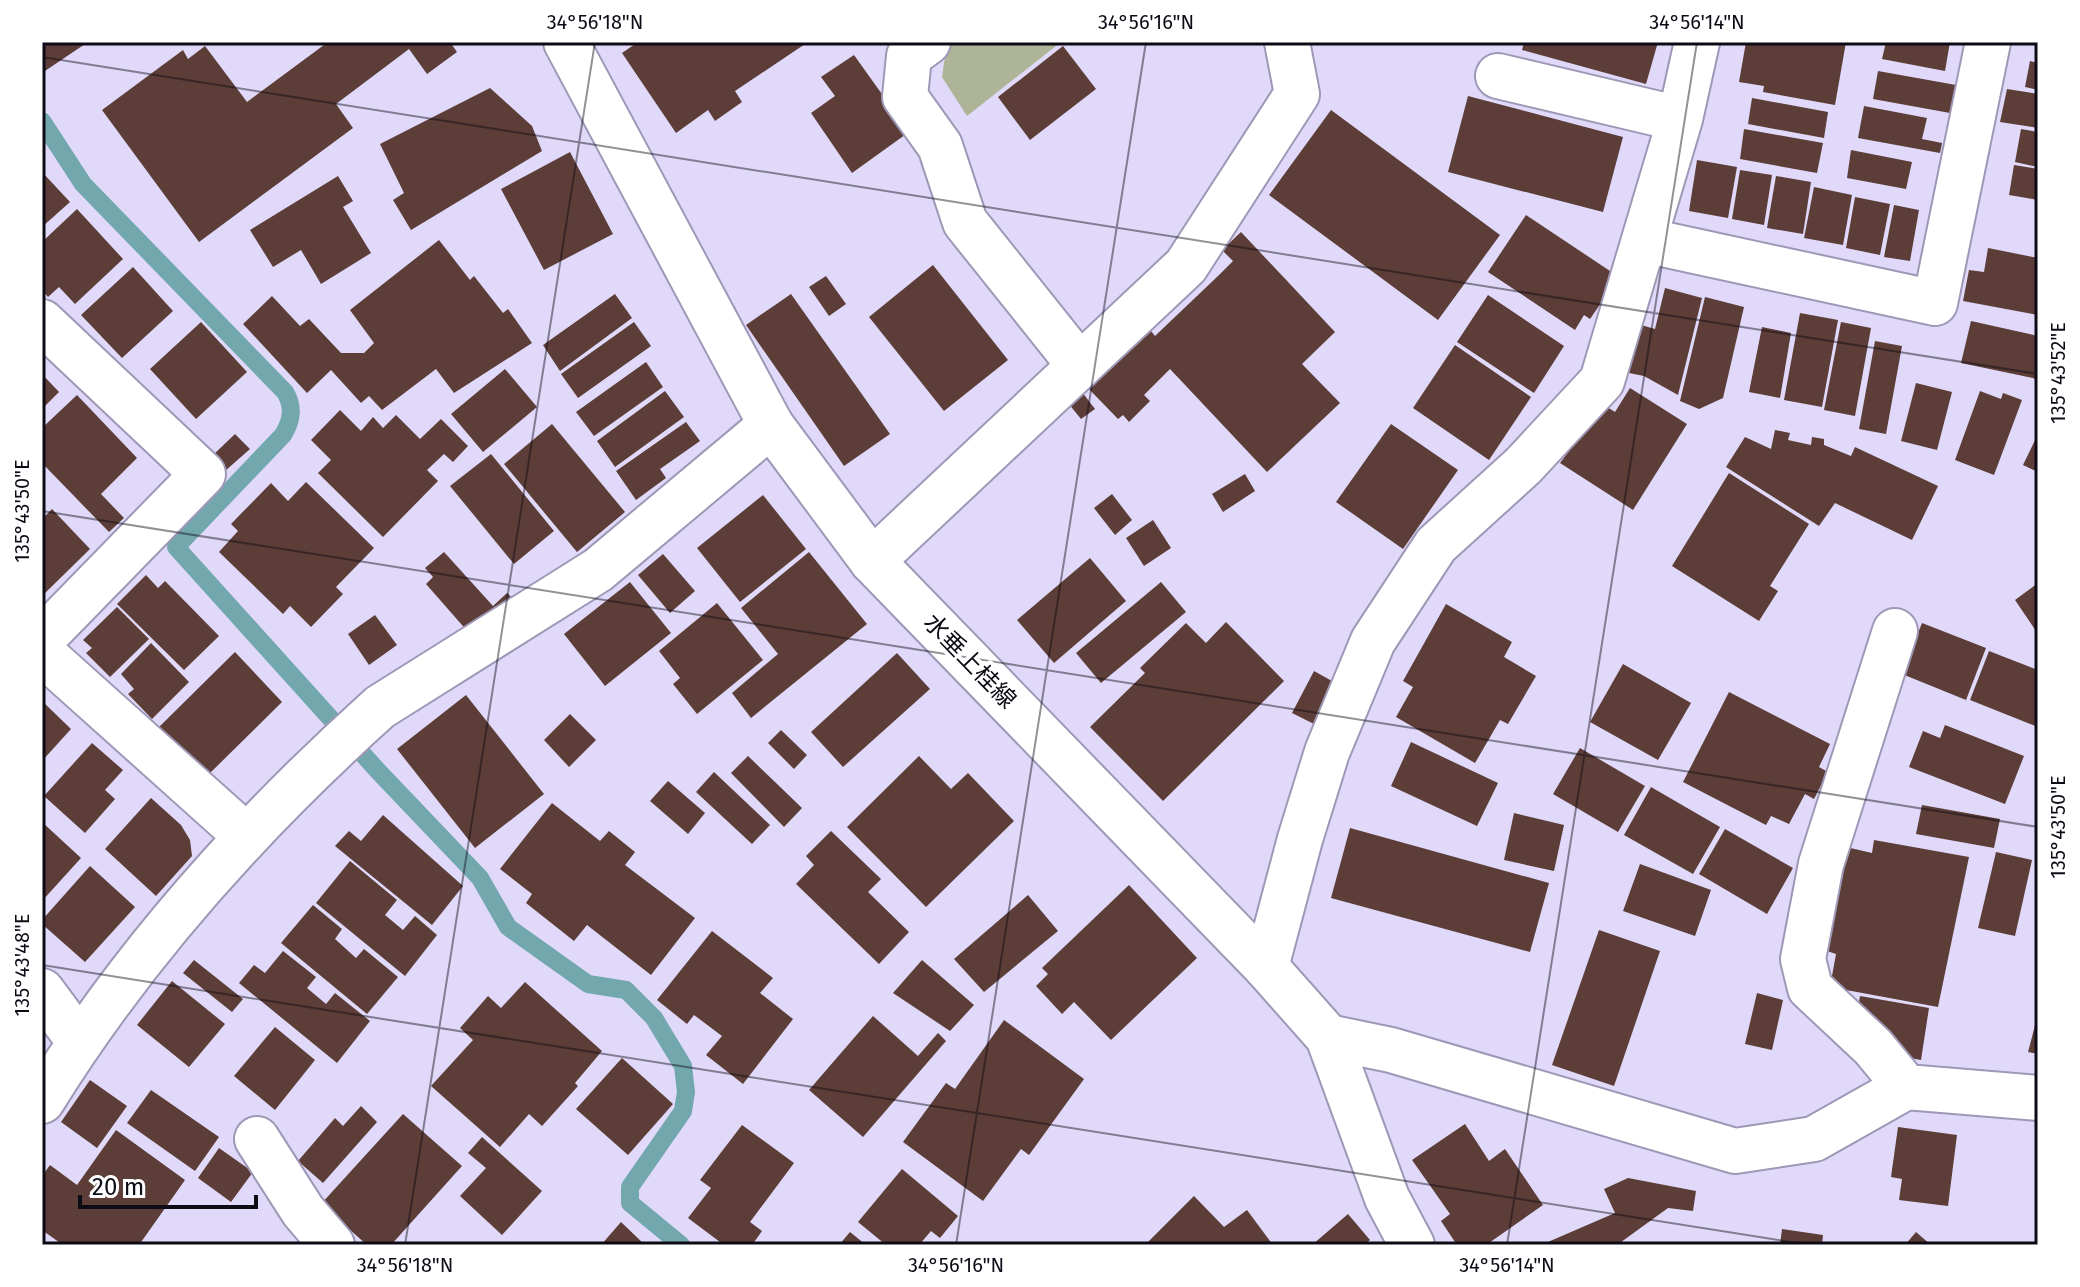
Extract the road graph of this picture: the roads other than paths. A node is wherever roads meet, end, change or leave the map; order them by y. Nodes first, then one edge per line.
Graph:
1 (566, 42) edge
2 (928, 42) edge
3 (1287, 42) edge
4 (1697, 42) edge
5 (1988, 42) edge
6 (1498, 76) dead end
7 (1680, 119) junction
8 (1644, 240) junction
9 (42, 322) edge
10 (1080, 366) junction
11 (771, 425) junction
12 (872, 561) junction
13 (1895, 631) dead end
14 (42, 639) edge
15 (42, 653) edge
16 (245, 835) junction
17 (1266, 967) junction
18 (42, 991) edge
19 (1328, 1037) junction
20 (79, 1041) junction
21 (1906, 1087) junction
22 (2038, 1098) edge
23 (42, 1101) edge
24 (257, 1139) dead end
25 (332, 1245) edge
26 (1412, 1245) edge

1 - 11 street, 水垂上桂線
2 - 10 street
3 - 10 street
4 - 7 street
5 - 8 street
6 - 7 street
7 - 8 street
8 - 17 street
9 - 14 street
10 - 12 street
11 - 12 street, 水垂上桂線
11 - 16 street
12 - 17 street, 水垂上桂線
13 - 21 street
15 - 16 street
16 - 20 street
17 - 19 street, 水垂上桂線
18 - 20 street
19 - 21 street
19 - 26 street, 水垂上桂線
20 - 23 street
21 - 22 street
24 - 25 street

